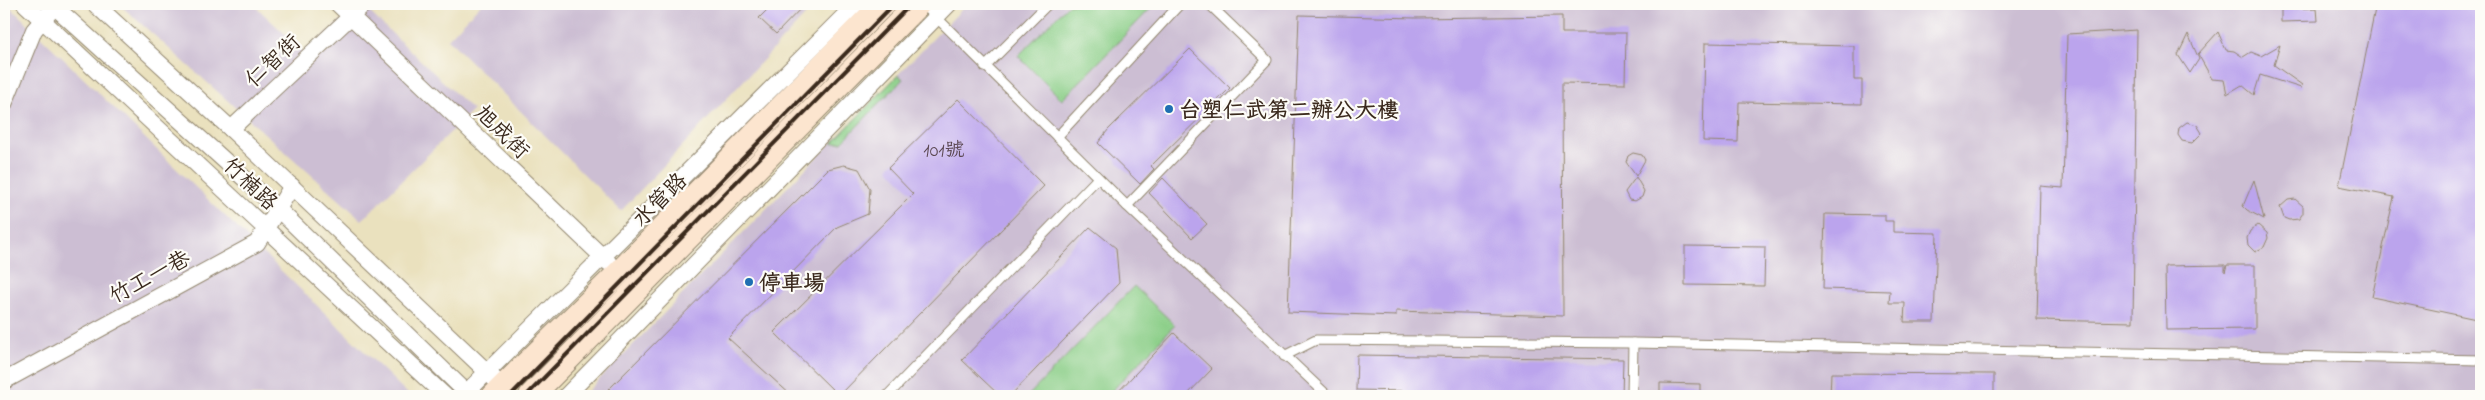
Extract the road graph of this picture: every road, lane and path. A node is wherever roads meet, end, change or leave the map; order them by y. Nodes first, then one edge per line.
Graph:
1 (25, 4) edge
2 (95, 4) edge
3 (338, 4) edge
4 (364, 4) edge
5 (856, 4) edge
6 (883, 4) edge
7 (923, 4) edge
8 (950, 4) edge
9 (1048, 4) edge
10 (1180, 4) edge
11 (1210, 4) edge
12 (55, 5) edge
13 (927, 11) edge
14 (352, 17) junction
15 (42, 21) junction
16 (909, 30) junction
17 (985, 67) junction
18 (4, 104) edge
19 (231, 129) junction
20 (1057, 137) junction
21 (1098, 178) junction
22 (292, 186) junction
23 (1127, 206) junction
24 (278, 209) junction
25 (266, 228) junction
26 (602, 256) junction
27 (619, 273) junction
28 (638, 290) junction
29 (1633, 343) junction
30 (1284, 356) junction
31 (2481, 360) edge
32 (4, 381) edge
33 (498, 388) edge
34 (466, 395) edge
35 (445, 396) edge
36 (531, 396) edge
37 (566, 396) edge
38 (887, 396) edge
39 (1328, 396) edge
40 (1632, 396) edge

1 - 15 street, 竹楠路
2 - 19 street, 竹楠路
3 - 14 street, 旭成街
4 - 14 street, 仁智街
5 - 26 street, 水管路
6 - 16 street
6 - 27 street, 水管路
7 - 13 lane
8 - 13 street
9 - 17 lane
10 - 20 lane
11 - 23 lane
12 - 15 street
12 - 24 street, 竹楠路
13 - 16 street
13 - 17 lane
14 - 19 street, 仁智街
14 - 26 street, 旭成街
15 - 18 street
15 - 25 street, 竹楠路
16 - 28 street
16 - 37 street
17 - 20 lane
19 - 22 street, 竹楠路
20 - 21 lane
21 - 23 lane
21 - 38 lane
22 - 24 street, 竹工一巷
22 - 33 street, 竹楠路
23 - 30 lane
24 - 25 street, 竹工一巷
24 - 34 street, 竹楠路
25 - 32 street, 竹工一巷
25 - 35 street, 竹楠路
26 - 27 street, 旭成街
26 - 33 street, 水管路
27 - 28 street, 旭成街
27 - 33 street, 水管路
28 - 36 street
29 - 30 lane
29 - 31 lane
29 - 40 lane
30 - 39 lane
33 - 34 street, 水管路

